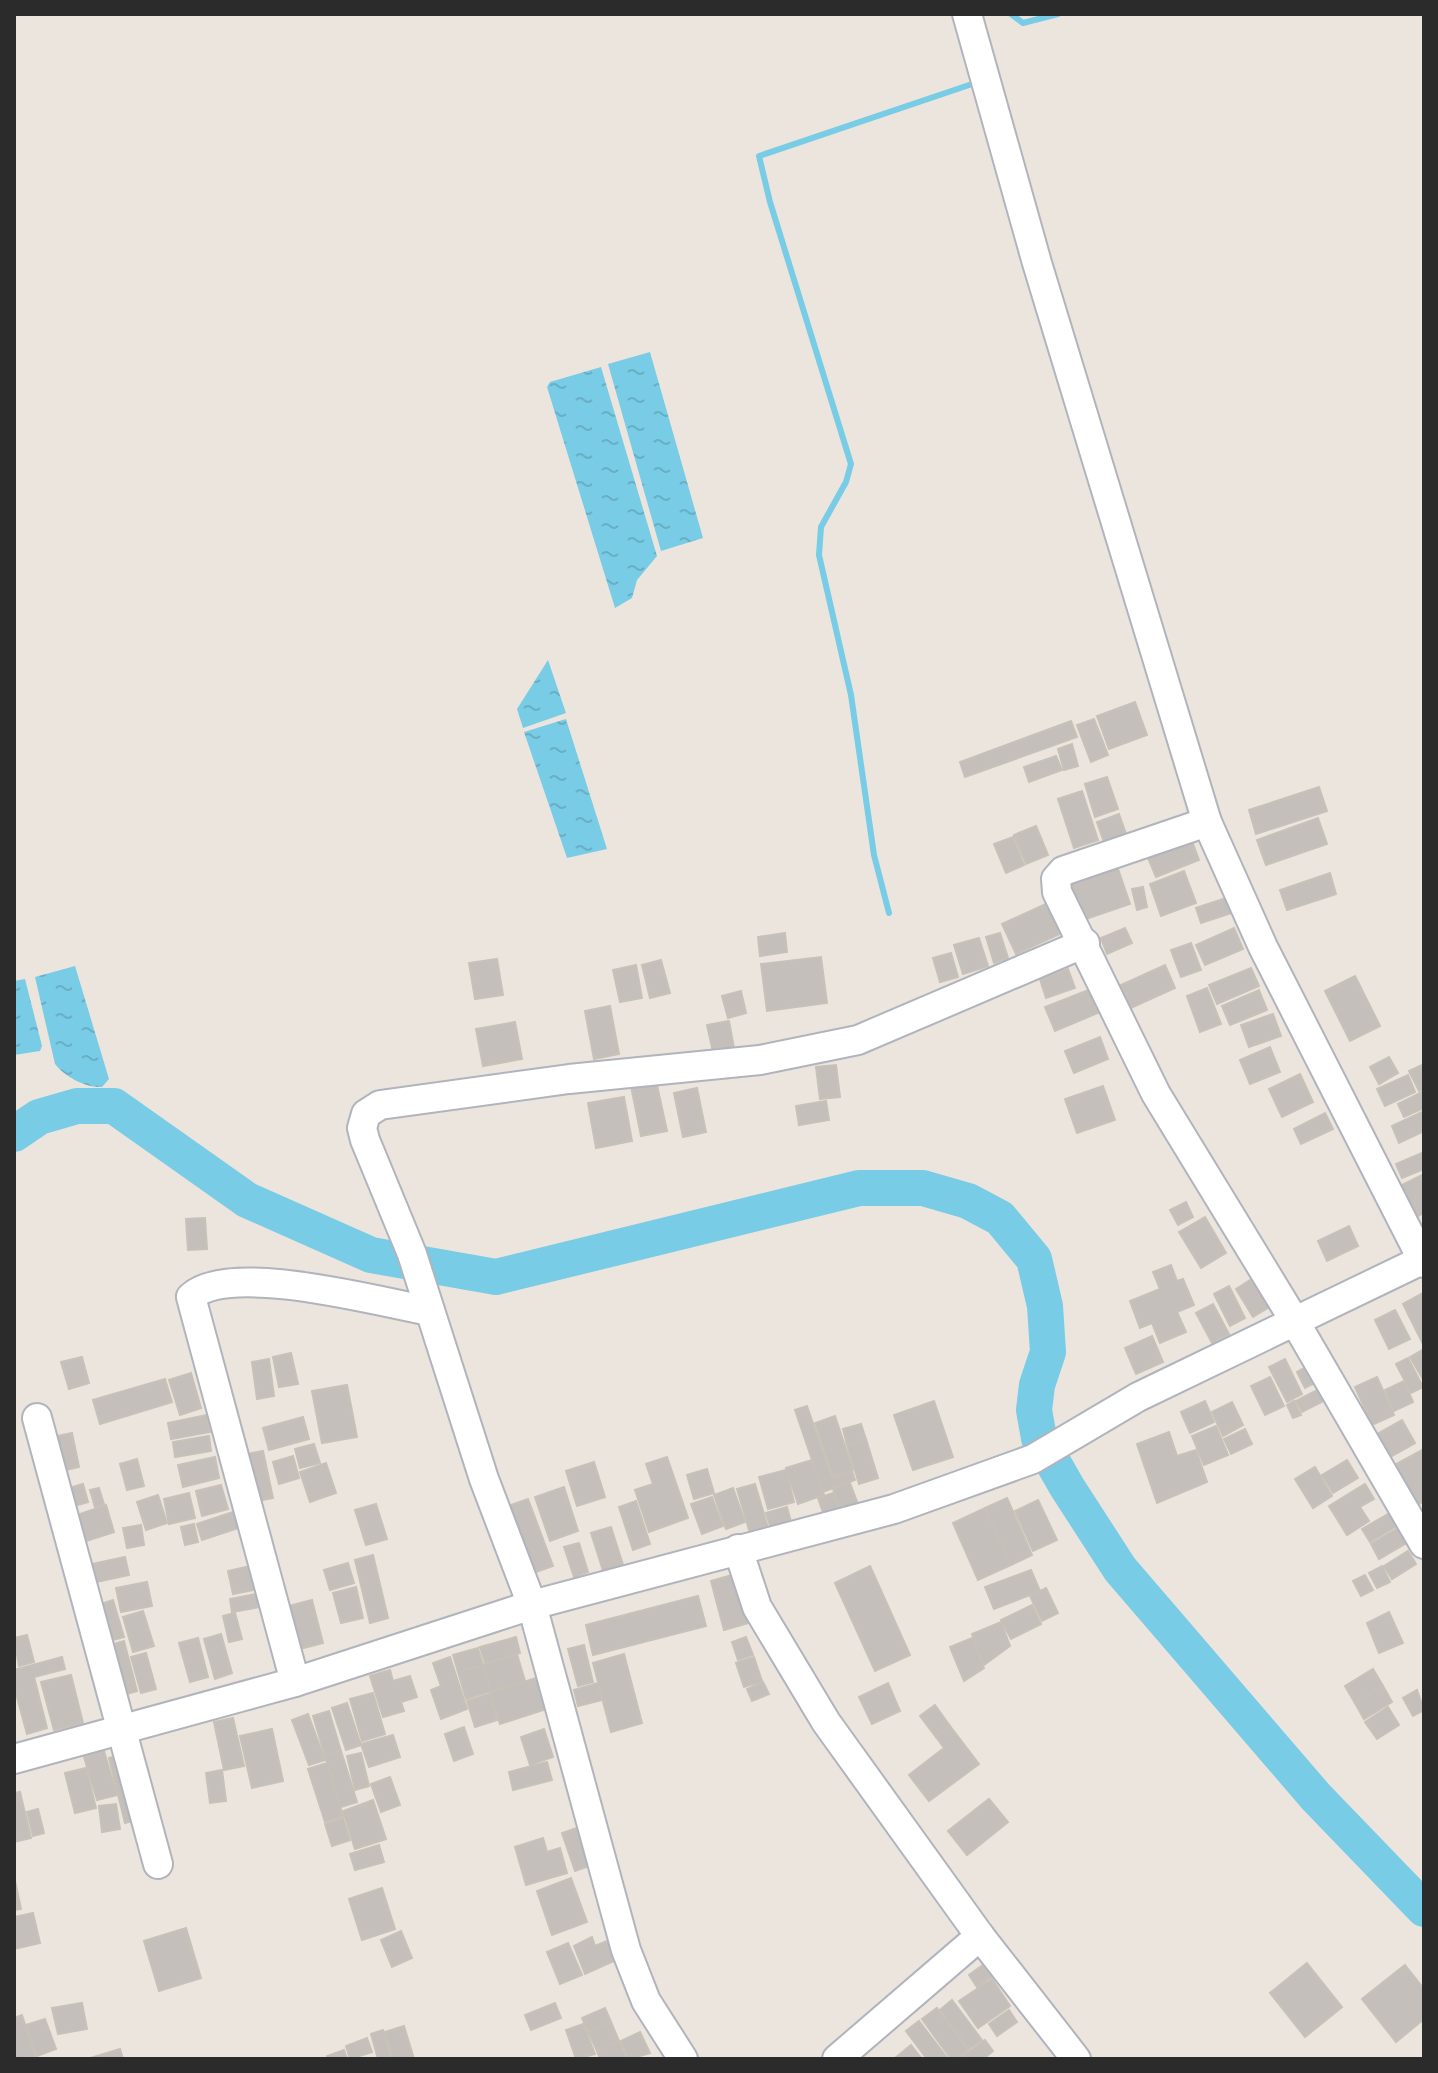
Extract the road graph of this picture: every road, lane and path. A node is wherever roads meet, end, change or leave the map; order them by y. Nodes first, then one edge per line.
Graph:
1 (967, 14) edge
2 (1207, 822) junction
3 (1085, 943) junction
4 (1423, 1261) edge
5 (428, 1305) junction
6 (1294, 1320) junction
7 (37, 1418) dead end
8 (1424, 1544) edge
9 (738, 1549) junction
10 (532, 1605) junction
11 (295, 1682) junction
12 (120, 1730) junction
13 (14, 1759) edge
14 (158, 1864) dead end
15 (980, 1936) junction
16 (675, 2057) edge
17 (837, 2059) edge
18 (1076, 2059) edge

1 - 2 street
2 - 3 street
2 - 4 street
3 - 5 street
3 - 6 street
4 - 6 street
5 - 10 street
5 - 11 street
6 - 8 street
6 - 9 street
7 - 12 street
9 - 10 street
9 - 15 street
10 - 11 street
10 - 16 street
11 - 12 street
12 - 13 street
12 - 14 street
15 - 17 street
15 - 18 street

